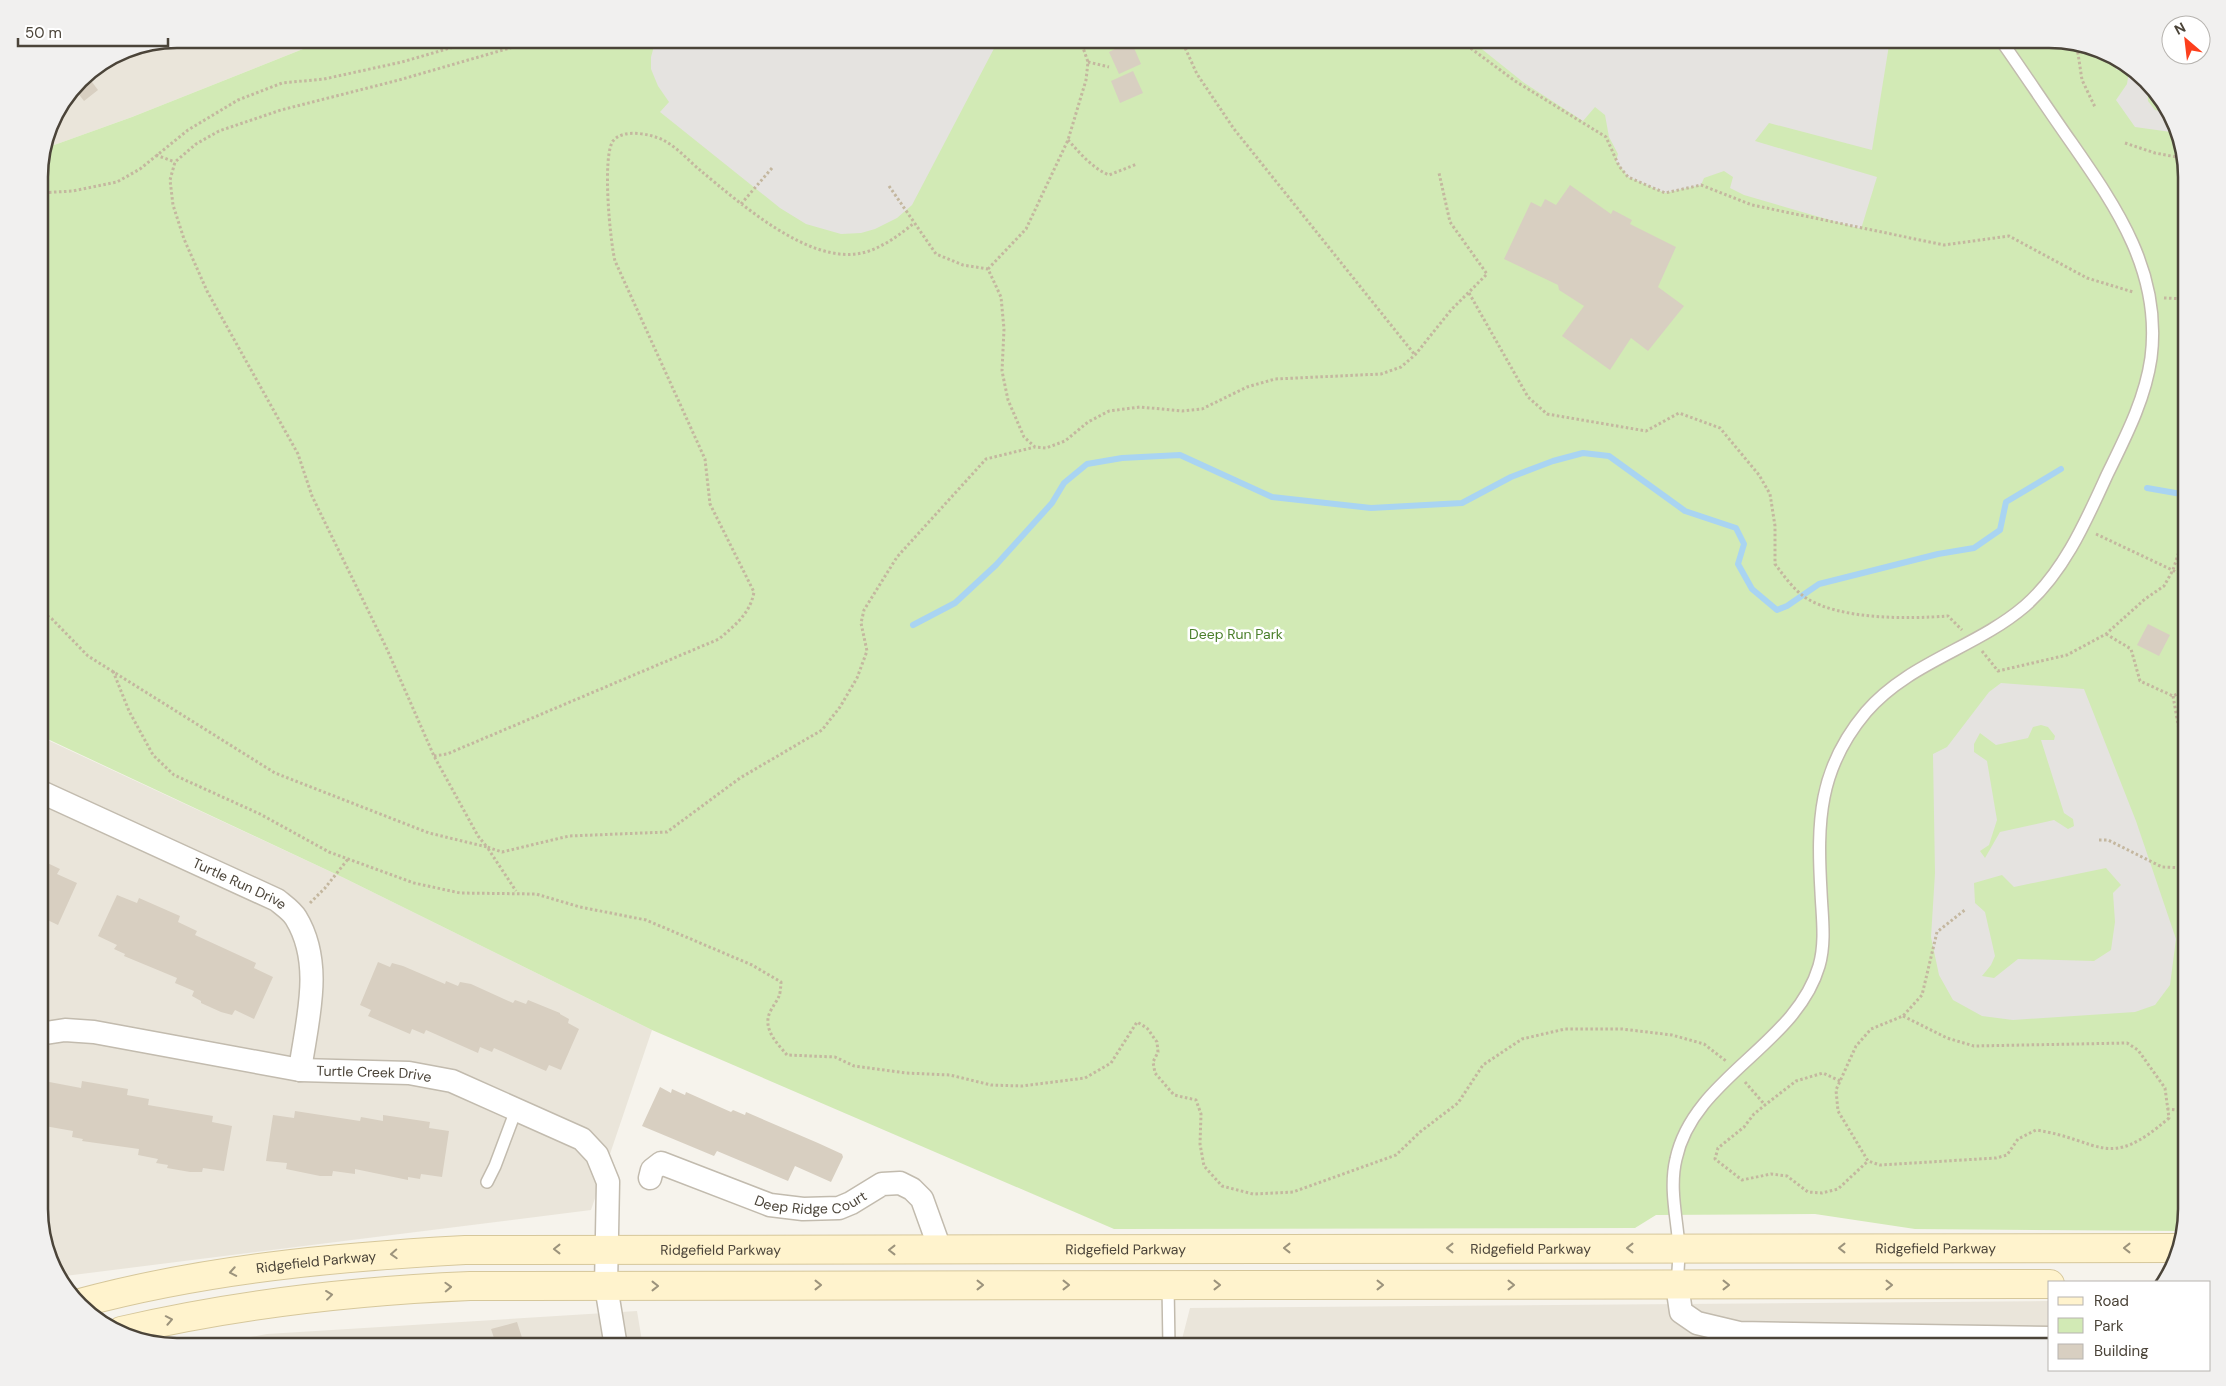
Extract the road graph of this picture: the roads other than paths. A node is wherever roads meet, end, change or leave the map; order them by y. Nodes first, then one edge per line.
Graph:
1 (2006, 48) edge
2 (48, 795) edge
3 (48, 1033) edge
4 (300, 1070) junction
5 (516, 1110) junction
6 (650, 1178) dead end
7 (486, 1182) dead end
8 (1679, 1248) junction
9 (2172, 1248) edge
10 (605, 1249) junction
11 (940, 1250) junction
12 (2048, 1284) edge
13 (1168, 1285) junction
14 (1677, 1285) junction
15 (606, 1286) junction
16 (86, 1302) edge
17 (127, 1329) edge
18 (615, 1338) edge
19 (1169, 1338) edge
20 (2048, 1338) edge

1 - 8 lane
2 - 4 street, Turtle Run Drive
3 - 4 street, Turtle Creek Drive
4 - 5 street, Turtle Creek Drive
5 - 7 lane
5 - 10 street, Turtle Creek Drive
6 - 11 street, Deep Ridge Court
9 -> 8 main road, Ridgefield Parkway
8 -> 11 main road, Ridgefield Parkway
8 - 14 lane
11 -> 10 main road, Ridgefield Parkway
10 - 15 street, Turtle Creek Drive
10 -> 16 main road, Ridgefield Parkway
14 -> 12 main road
13 -> 14 main road
15 -> 13 main road
13 - 19 lane
14 - 20 street
17 -> 15 main road
15 - 18 street, Turtle Creek Drive

